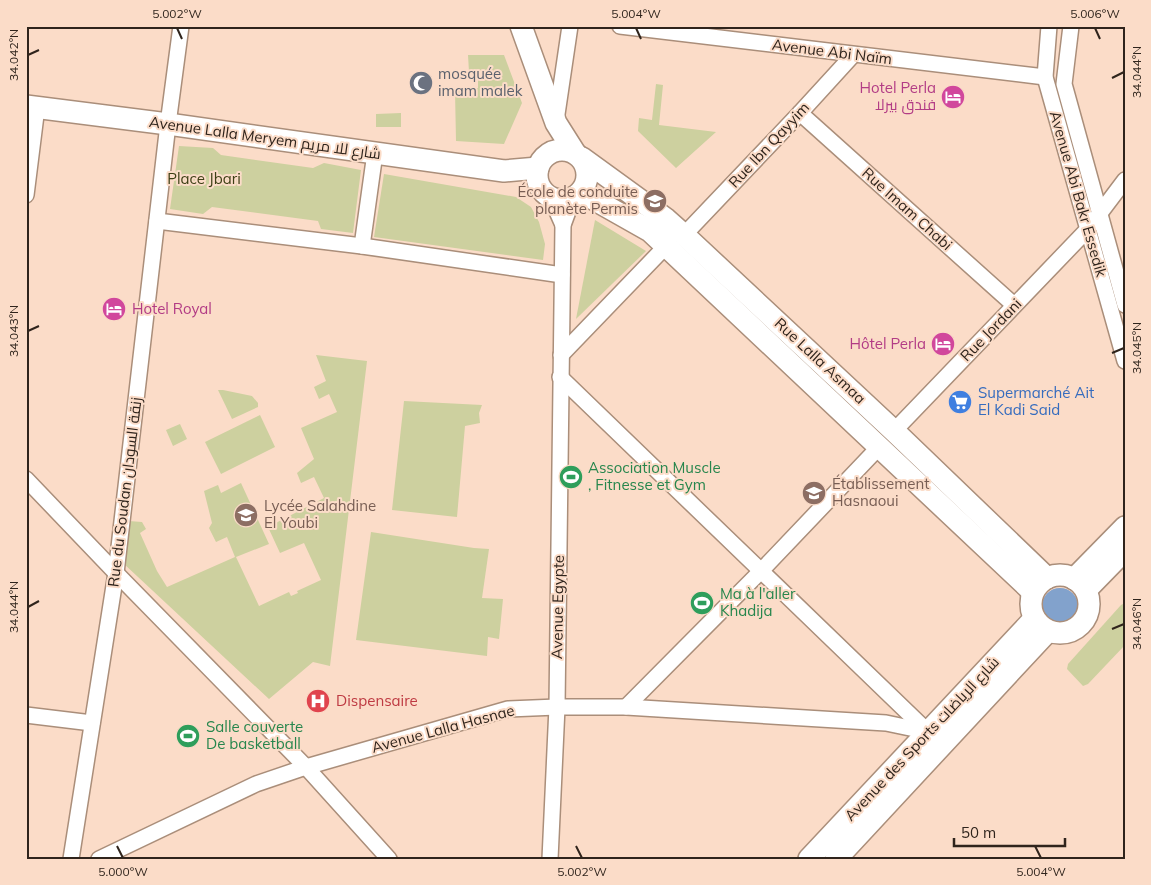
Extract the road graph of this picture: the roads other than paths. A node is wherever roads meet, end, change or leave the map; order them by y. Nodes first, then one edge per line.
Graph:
1 (181, 26) edge
2 (521, 26) edge
3 (570, 26) edge
4 (620, 26) edge
5 (1049, 26) edge
6 (1071, 26) edge
7 (853, 55) junction
8 (1045, 77) junction
9 (32, 106) edge
10 (800, 113) junction
11 (556, 122) junction
12 (168, 124) junction
13 (375, 153) junction
14 (578, 156) junction
15 (544, 177) junction
16 (1125, 180) edge
17 (26, 195) edge
18 (577, 195) junction
19 (1099, 214) junction
20 (157, 221) junction
21 (563, 225) junction
22 (1088, 229) junction
23 (684, 235) junction
24 (362, 246) junction
25 (666, 246) junction
26 (562, 275) junction
27 (1125, 305) edge
28 (1014, 306) junction
29 (561, 355) junction
30 (1125, 361) edge
31 (560, 377) junction
32 (894, 431) junction
33 (880, 446) junction
34 (26, 479) edge
35 (1125, 526) edge
36 (1125, 550) edge
37 (761, 571) junction
38 (116, 573) junction
39 (1080, 584) junction
40 (1040, 585) junction
41 (1041, 625) junction
42 (557, 707) junction
43 (626, 707) junction
44 (26, 714) edge
45 (92, 723) junction
46 (928, 732) junction
47 (306, 767) junction
48 (71, 859) edge
49 (99, 859) edge
50 (389, 859) edge
51 (550, 859) edge
52 (809, 859) edge
53 (836, 859) edge

1 - 12 street, Rue du Soudan زنقة السودان
2 - 11 street
3 - 11 street
4 - 7 street, Avenue Abi Naïm
5 - 8 street, Avenue Abi Bakr Essedik
6 - 19 street, Avenue Abi Bakr Essedik
7 - 8 street, Avenue Abi Naïm
7 - 10 street, Rue Ibn Qayyim
8 - 22 street, Avenue Abi Bakr Essedik
9 - 12 street, Avenue Lalla Meryem شارع للا مريم
9 - 17 street
10 - 23 street, Rue Ibn Qayyim
10 - 28 street, Rue Imam Chabi
11 - 14 street
11 - 15 street
12 - 13 street, Avenue Lalla Meryem شارع للا مريم
12 - 20 street, Rue du Soudan زنقة السودان
13 - 15 street, Avenue Lalla Meryem شارع للا مريم
13 - 24 street
14 - 15 street
14 - 18 street
14 - 23 street, Rue Lalla Asmaa
15 - 18 street
15 - 21 street, Avenue Egypte
16 - 19 street, Rue Jordani
18 - 21 street, Avenue Egypte
18 - 25 street, Rue Lalla Asmaa
19 - 22 street, Rue Jordani
19 - 27 street, Avenue Abi Bakr Essedik
20 - 24 street
20 - 38 street, Rue du Soudan زنقة السودان
21 - 26 street, Avenue Egypte
22 - 28 street, Rue Jordani
22 - 30 street, Avenue Abi Bakr Essedik
23 - 32 street, Rue Lalla Asmaa
24 - 26 street
25 - 29 street
25 - 33 street, Rue Lalla Asmaa
26 - 29 street, Avenue Egypte
28 - 32 street, Rue Jordani
29 - 31 street, Avenue Egypte
31 - 37 street
31 - 42 street, Avenue Egypte
32 - 40 street, Rue Lalla Asmaa
33 - 37 street
33 - 40 street, Rue Lalla Asmaa
34 - 38 street
35 - 39 street
36 - 39 street
37 - 43 street
37 - 46 street
38 - 45 street, Rue du Soudan زنقة السودان
38 - 47 street
39 - 40 street
39 - 41 street
40 - 41 street
41 - 46 street, Avenue des Sports شارع الرياضات
41 - 53 street, Avenue des Sports شارع الرياضات
42 - 43 street, Avenue Lalla Hasnae
42 - 47 street, Avenue Lalla Hasnae
42 - 51 street, Avenue Egypte
43 - 46 street, Avenue Lalla Hasnae
44 - 45 street
45 - 48 street, Rue du Soudan زنقة السودان
46 - 52 street, Avenue des Sports شارع الرياضات
47 - 49 street, Avenue Lalla Hasnae
47 - 50 street

